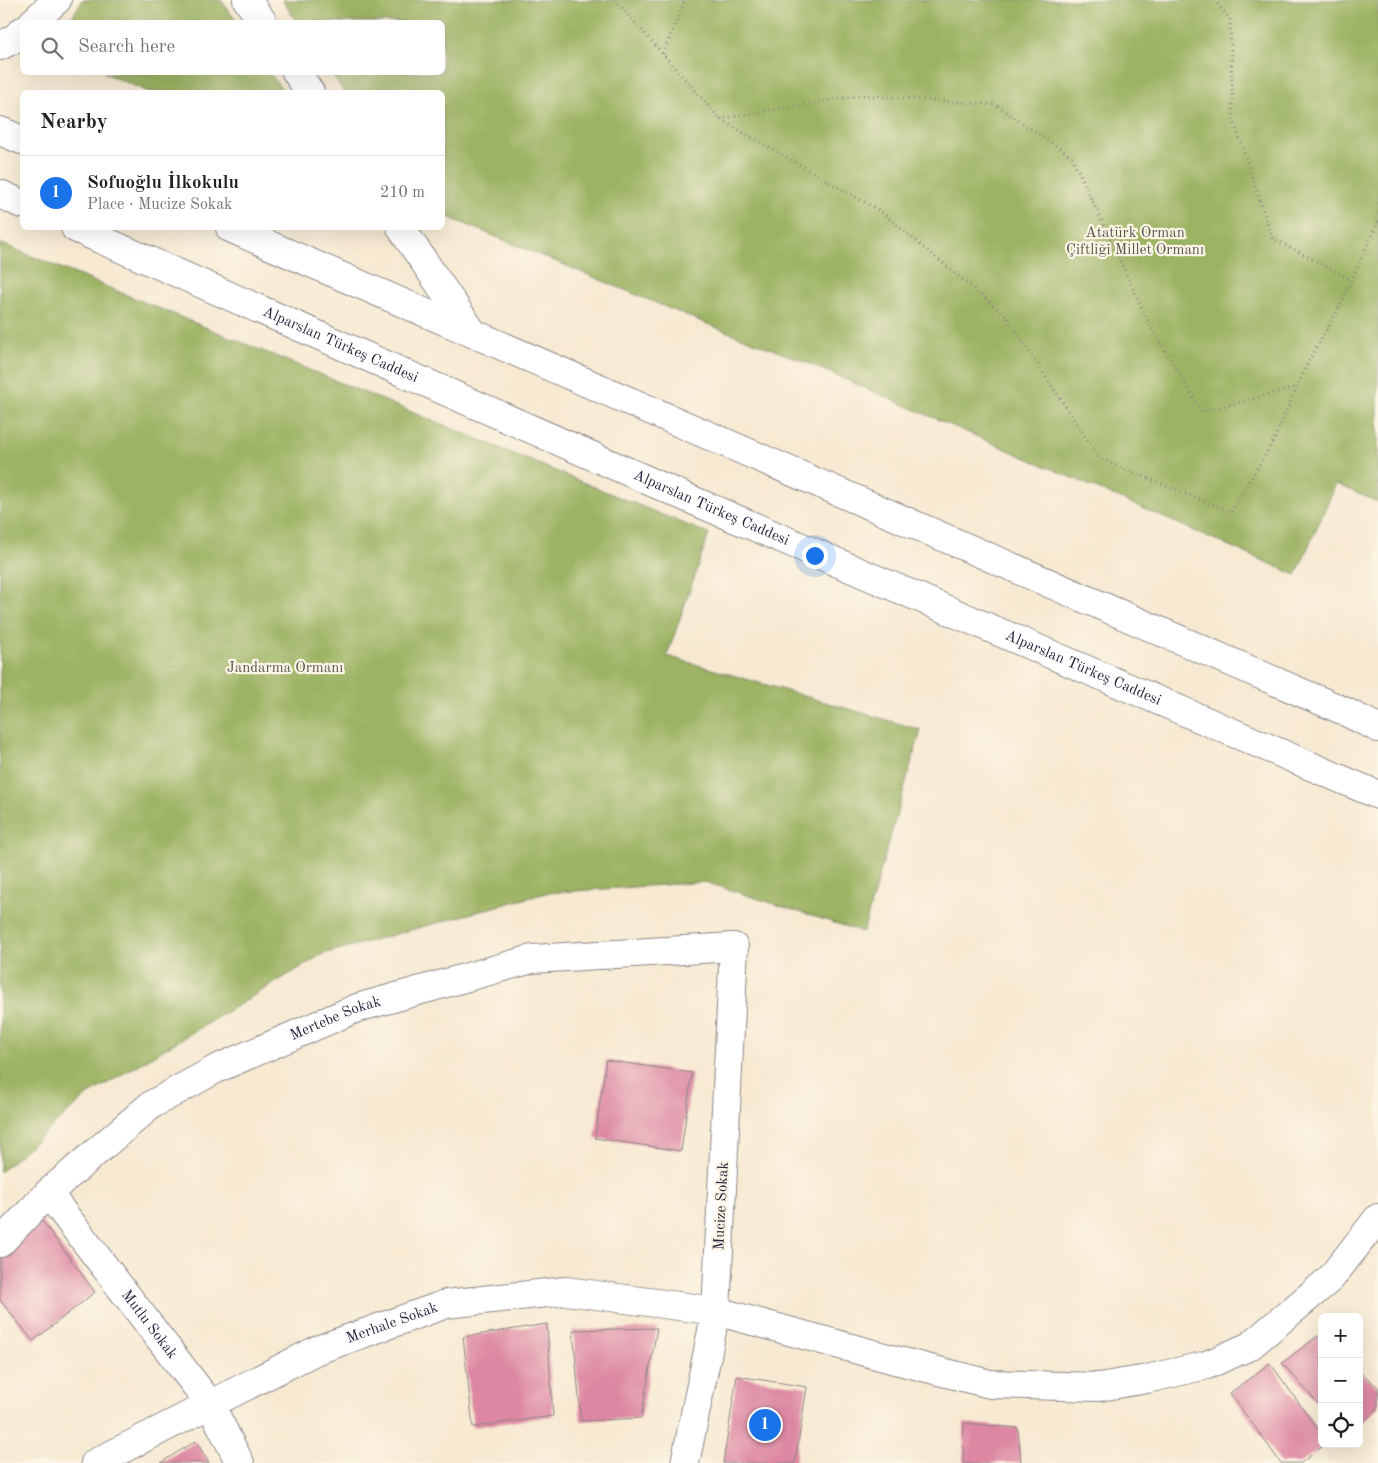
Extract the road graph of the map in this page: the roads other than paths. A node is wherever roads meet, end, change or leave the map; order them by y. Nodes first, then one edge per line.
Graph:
1 (57, 0) edge
2 (247, 0) edge
3 (35, 20) edge
4 (261, 20) edge
5 (20, 33) edge
6 (0, 46) edge
7 (298, 75) edge
8 (309, 90) edge
9 (0, 131) edge
10 (20, 139) edge
11 (0, 194) edge
12 (20, 203) edge
13 (0, 209) edge
14 (20, 215) edge
15 (235, 230) edge
16 (402, 230) edge
17 (85, 232) edge
18 (472, 333) junction
19 (1378, 728) edge
20 (1378, 795) edge
21 (734, 947) joint
22 (48, 1193) junction
23 (1378, 1218) edge
24 (0, 1243) edge
25 (716, 1311) junction
26 (210, 1404) junction
27 (95, 1463) edge
28 (240, 1463) edge
29 (685, 1463) edge

1 - 3 street
2 - 4 street
5 - 6 street
7 - 8 street
9 - 10 street
11 - 12 street
13 - 14 street
15 - 18 street
16 - 18 street
17 - 20 street, Alparslan Türkeş Caddesi
18 - 19 street
21 - 22 street, Mertebe Sokak
21 - 25 street, Mucize Sokak
22 - 24 street, Mertebe Sokak
22 - 26 street, Mutlu Sokak
23 - 25 street, Merhale Sokak
25 - 26 street, Merhale Sokak
25 - 29 street, Mucize Sokak
26 - 27 street, Merhale Sokak
26 - 28 street, Mutlu Sokak

